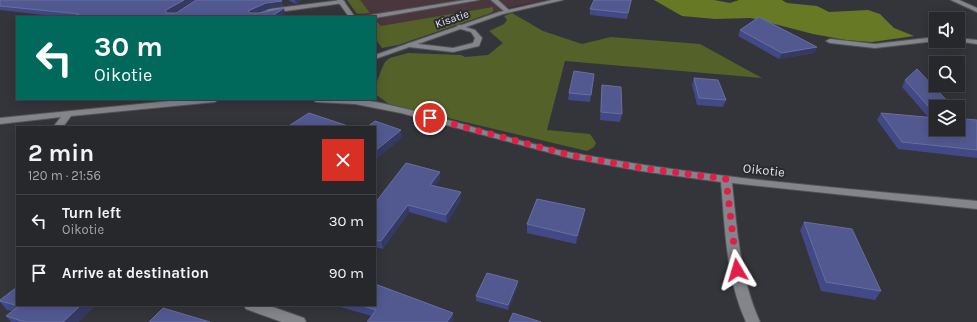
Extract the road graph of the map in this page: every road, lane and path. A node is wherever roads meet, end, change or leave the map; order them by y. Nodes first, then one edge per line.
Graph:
1 (476, 0) edge
2 (494, 0) edge
3 (560, 0) edge
4 (954, 0) edge
5 (341, 1) edge
6 (285, 2) dead end
7 (293, 8) junction
8 (977, 10) edge
9 (507, 11) junction
10 (257, 16) edge
11 (351, 16) edge
12 (376, 16) edge
13 (459, 27) junction
14 (929, 40) edge
15 (830, 41) dead end
16 (965, 41) edge
17 (977, 42) edge
18 (409, 45) junction
19 (376, 56) edge
20 (205, 100) edge
21 (356, 100) edge
22 (69, 113) junction
23 (0, 121) edge
24 (59, 126) edge
25 (726, 179) junction
26 (977, 205) edge
27 (254, 306) edge
28 (299, 322) edge
29 (753, 322) edge

1 - 12 street
2 - 9 street
3 - 9 street, Kisatie
4 - 8 street
5 - 7 street
5 - 11 street
6 - 7 street
7 - 10 street
9 - 13 street, Kisatie
13 - 18 street, Kisatie
13 - 18 street
14 - 15 street
16 - 17 street
18 - 19 street, Kisatie
20 - 22 street
21 - 25 street, Oikotie
22 - 23 street
22 - 24 street
25 - 26 street, Oikotie
25 - 29 street
27 - 28 street

